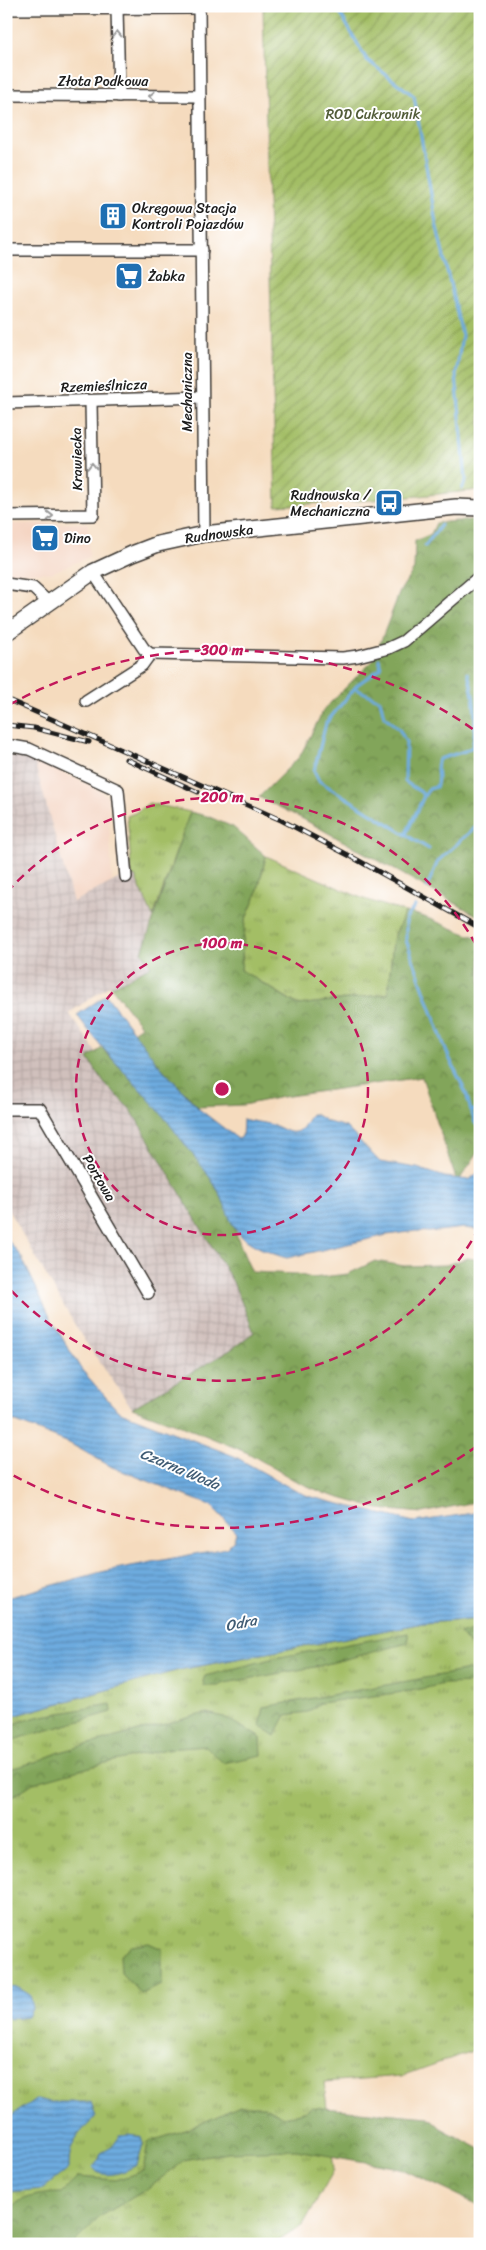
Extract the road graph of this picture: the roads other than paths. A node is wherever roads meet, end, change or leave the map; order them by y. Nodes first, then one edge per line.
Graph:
1 (199, 7) edge
2 (117, 8) junction
3 (6, 9) edge
4 (6, 95) edge
5 (119, 96) junction
6 (200, 96) junction
7 (6, 250) edge
8 (202, 250) junction
9 (202, 397) junction
10 (91, 402) junction
11 (6, 403) edge
12 (480, 501) edge
13 (456, 507) junction
14 (480, 508) edge
15 (6, 516) edge
16 (204, 534) junction
17 (93, 572) junction
18 (480, 576) edge
19 (6, 584) edge
20 (48, 602) junction
21 (6, 634) edge
22 (150, 654) junction
23 (86, 701) dead end
24 (6, 745) edge
25 (126, 877) dead end
26 (6, 1108) edge
27 (148, 1293) dead end

1 - 2 street
1 - 6 street, Mechaniczna
2 - 3 street
5 -> 2 street
4 - 5 street, Złota Podkowa
6 -> 5 street, Złota Podkowa
6 - 8 street, Mechaniczna
7 - 8 street
8 - 9 street, Mechaniczna
9 - 10 street, Rzemieślnicza
9 - 16 street, Mechaniczna
10 - 11 street, Rzemieślnicza
15 -> 10 street, Krawiecka
12 - 13 main road, Rudnowska
13 - 14 main road, Rudnowska
13 - 16 main road, Rudnowska
16 - 17 main road, Rudnowska
17 - 20 main road, Rudnowska
17 - 22 street
18 - 22 street
19 - 20 street
20 - 21 main road, Rudnowska
22 - 23 street
24 - 25 street
26 - 27 street, Portowa

